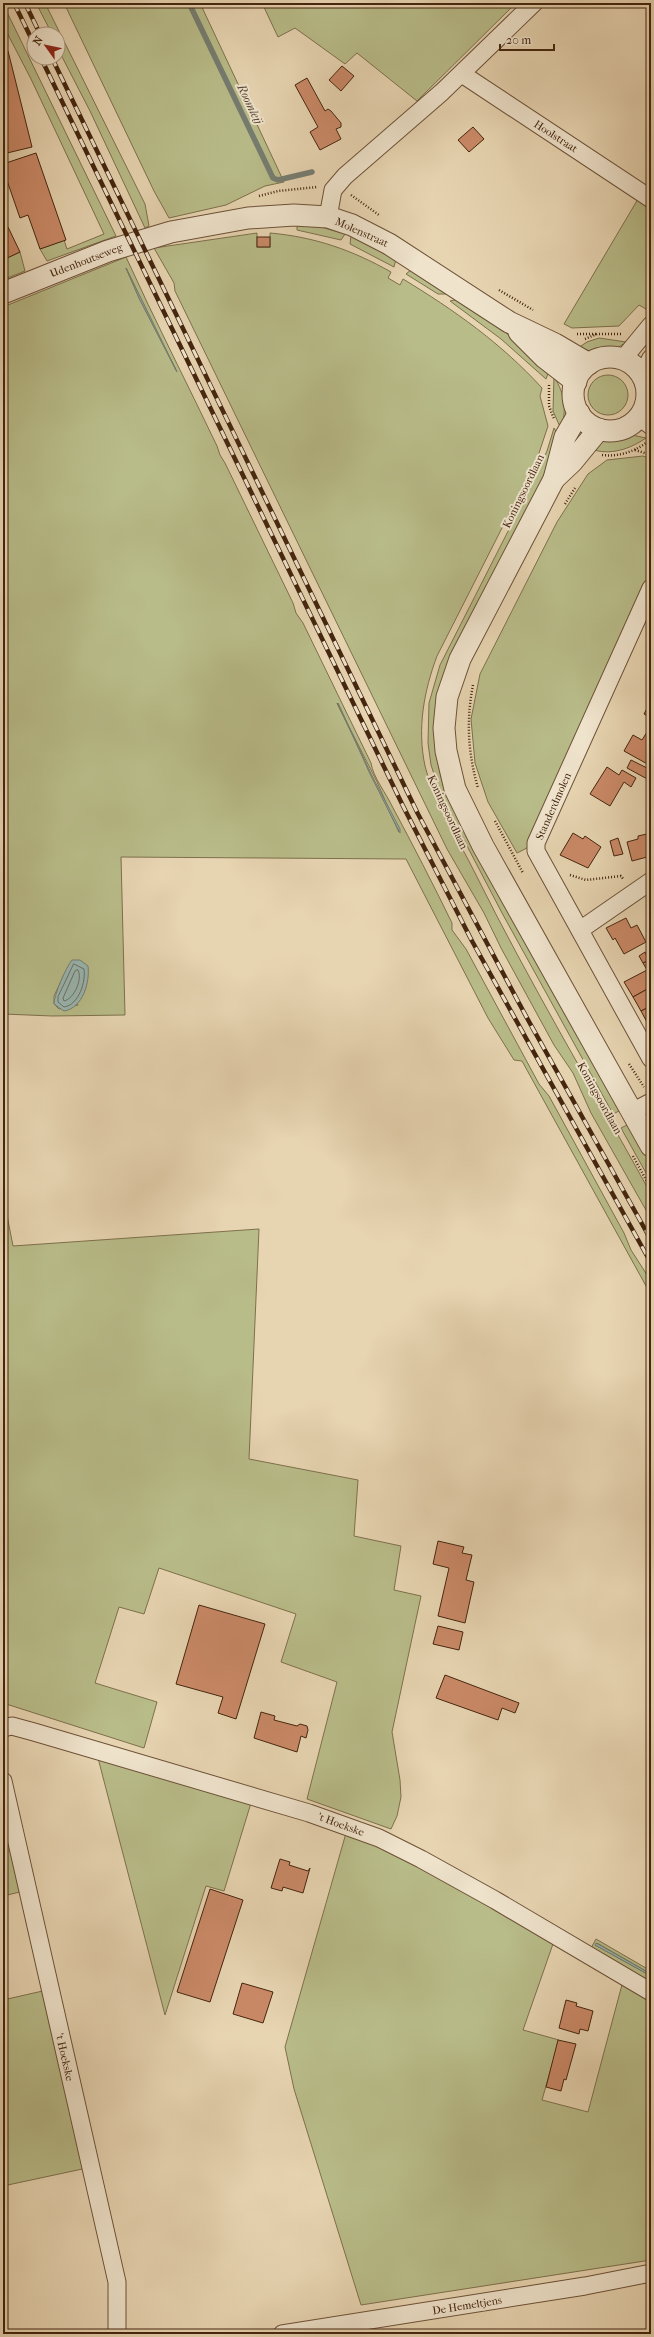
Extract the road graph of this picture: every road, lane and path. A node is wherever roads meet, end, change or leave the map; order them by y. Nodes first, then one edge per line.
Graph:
1 (534, 3) edge
2 (462, 74) junction
3 (352, 196) dead end
4 (651, 199) edge
5 (328, 217) junction
6 (385, 220) dead end
7 (171, 232) joint
8 (496, 288) dead end
9 (3, 293) edge
10 (536, 312) dead end
11 (509, 322) junction
12 (651, 324) edge
13 (570, 330) dead end
14 (597, 334) dead end
15 (623, 359) junction
16 (589, 364) junction
17 (646, 366) edge
18 (544, 381) dead end
19 (576, 382) junction
20 (549, 385) dead end
21 (579, 413) junction
22 (552, 417) dead end
23 (645, 421) edge
24 (550, 425) dead end
25 (599, 429) junction
26 (635, 450) dead end
27 (606, 456) dead end
28 (651, 456) edge
29 (597, 460) dead end
30 (536, 467) dead end
31 (554, 479) junction
32 (577, 484) dead end
33 (527, 486) dead end
34 (561, 510) dead end
35 (651, 588) edge
36 (474, 680) dead end
37 (479, 793) dead end
38 (491, 814) dead end
39 (550, 876) junction
40 (525, 877) dead end
41 (651, 881) edge
42 (631, 896) junction
43 (580, 930) junction
44 (651, 1059) edge
45 (651, 1102) edge
46 (632, 1112) junction
47 (651, 1146) edge
48 (631, 1153) dead end
49 (651, 1189) edge
50 (3, 1728) edge
51 (3, 1781) edge
52 (651, 1992) edge
53 (651, 2273) edge
54 (117, 2334) edge
55 (282, 2334) edge

1 - 2 street
2 - 4 street, Hoolstraat
2 - 5 street
3 - 6 path, Molenstraat
5 - 7 street, Molenstraat
5 - 11 street, Molenstraat
7 - 9 street, Udenhoutseweg
8 - 10 path
11 - 16 street, Molenstraat
11 - 19 street, Molenstraat
12 - 15 street
13 - 14 path
15 - 16 street
15 - 17 street
16 - 19 street
17 - 23 street
18 - 20 path
19 - 21 street
21 - 25 street
21 - 31 street, Koningsoordlaan
22 - 24 path
23 - 25 street
25 - 31 street, Koningsoordlaan
26 - 28 path
27 - 29 path
30 - 33 path, Koningsoordlaan
31 - 46 street, Koningsoordlaan
32 - 34 path
35 - 39 street, Standerdmolen
36 - 37 path
38 - 40 path
39 - 42 path
39 - 43 street, Standerdmolen
41 - 42 street
42 - 43 street
43 - 44 street, Standerdmolen
45 - 46 street
46 - 47 street, Koningsoordlaan
48 - 49 path
50 - 52 street, 't Hoekske
51 - 54 street, 't Hoekske
53 - 55 street, De Hemeltjens

